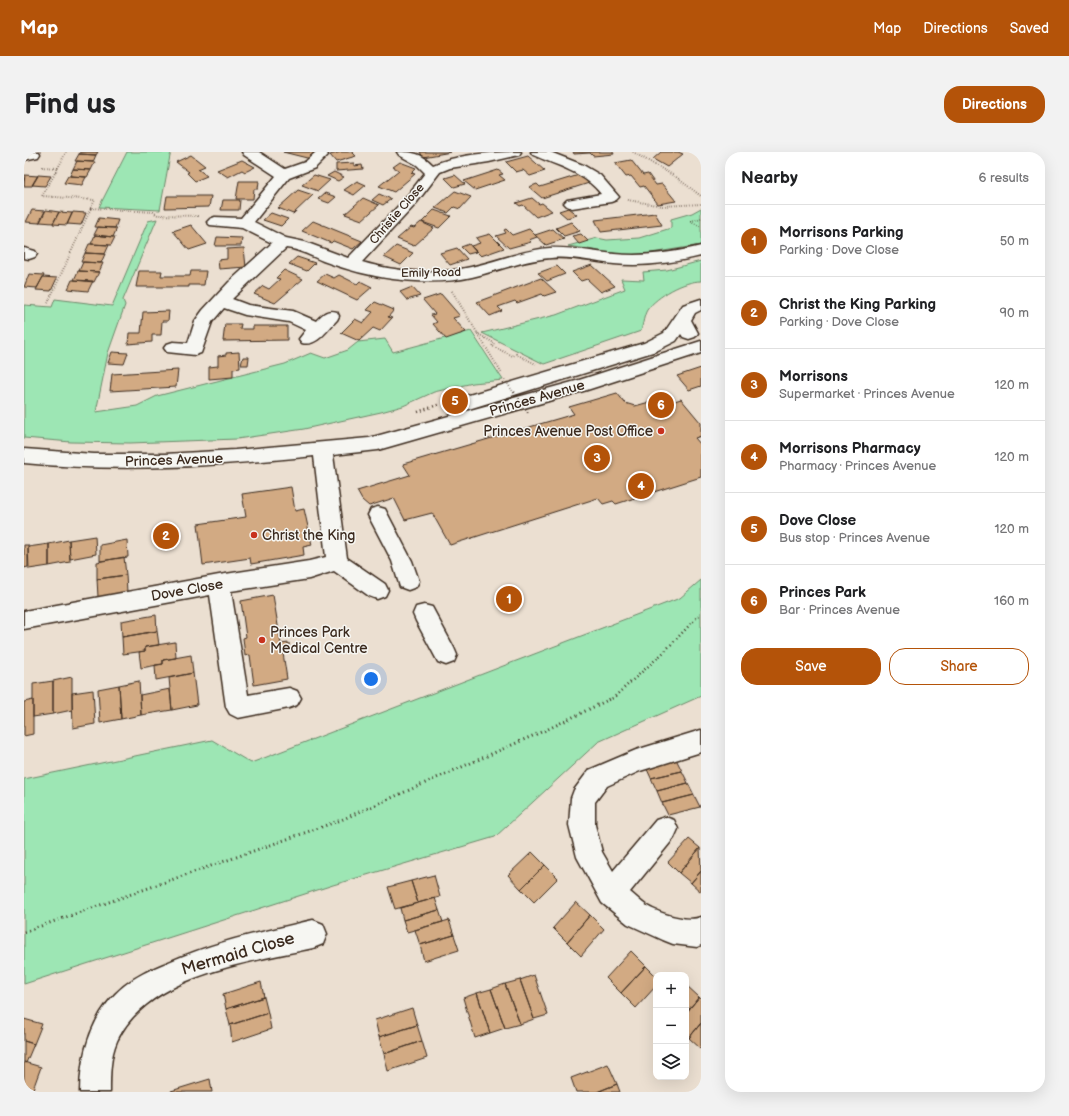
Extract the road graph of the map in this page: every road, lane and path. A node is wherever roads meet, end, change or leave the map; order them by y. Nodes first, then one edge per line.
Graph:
1 (66, 152) edge
2 (249, 152) edge
3 (404, 152) edge
4 (514, 152) edge
5 (538, 152) edge
6 (633, 152) edge
7 (27, 155) edge
8 (321, 155) dead end
9 (58, 168) junction
10 (432, 172) junction
11 (284, 175) junction
12 (701, 196) edge
13 (611, 197) junction
14 (572, 203) dead end
15 (701, 204) edge
16 (91, 208) junction
17 (701, 218) edge
18 (215, 222) joint
19 (245, 224) junction
20 (701, 227) edge
21 (282, 243) junction
22 (701, 250) edge
23 (352, 264) junction
24 (221, 301) junction
25 (48, 303) dead end
26 (701, 304) edge
27 (464, 311) dead end
28 (331, 316) dead end
29 (682, 320) junction
30 (477, 333) junction
31 (701, 342) edge
32 (701, 347) edge
33 (173, 348) dead end
34 (539, 368) dead end
35 (509, 383) dead end
36 (502, 386) dead end
37 (443, 403) dead end
38 (414, 414) dead end
39 (530, 414) dead end
40 (323, 448) junction
41 (24, 456) edge
42 (378, 515) dead end
43 (337, 562) junction
44 (408, 581) dead end
45 (219, 584) junction
46 (377, 590) dead end
47 (424, 614) dead end
48 (701, 614) edge
49 (33, 619) edge
50 (446, 655) dead end
51 (289, 698) dead end
52 (701, 741) edge
53 (665, 829) dead end
54 (611, 894) junction
55 (701, 931) edge
56 (24, 932) edge
57 (313, 934) dead end
58 (95, 1092) edge

1 - 9 path
2 - 11 street
3 - 10 street
4 - 10 street, Christie Close
5 - 13 street
6 - 12 path
7 - 9 path
8 - 11 street
9 - 16 path
10 - 23 street, Christie Close
11 - 19 street
13 - 14 street
13 - 15 path
16 - 18 path
16 - 25 path
17 - 20 path
18 - 19 street, Emily Road
19 - 21 street, Emily Road
21 - 23 street, Emily Road
21 - 24 street
22 - 23 street, Emily Road
24 - 28 street
24 - 33 street
26 - 29 street, Princes Avenue
27 - 30 path
29 - 31 street
29 - 40 street, Princes Avenue
30 - 34 path
30 - 39 path, bridge
32 - 40 street, Princes Avenue
35 - 36 path
37 - 38 path
40 - 41 street, Princes Avenue
40 - 43 street
42 - 44 street
43 - 45 street, Dove Close
43 - 46 street
45 - 49 street, Dove Close
45 - 51 street
47 - 50 street
48 - 56 path
52 - 54 street
53 - 54 street
54 - 55 street
57 - 58 street, Mermaid Close

